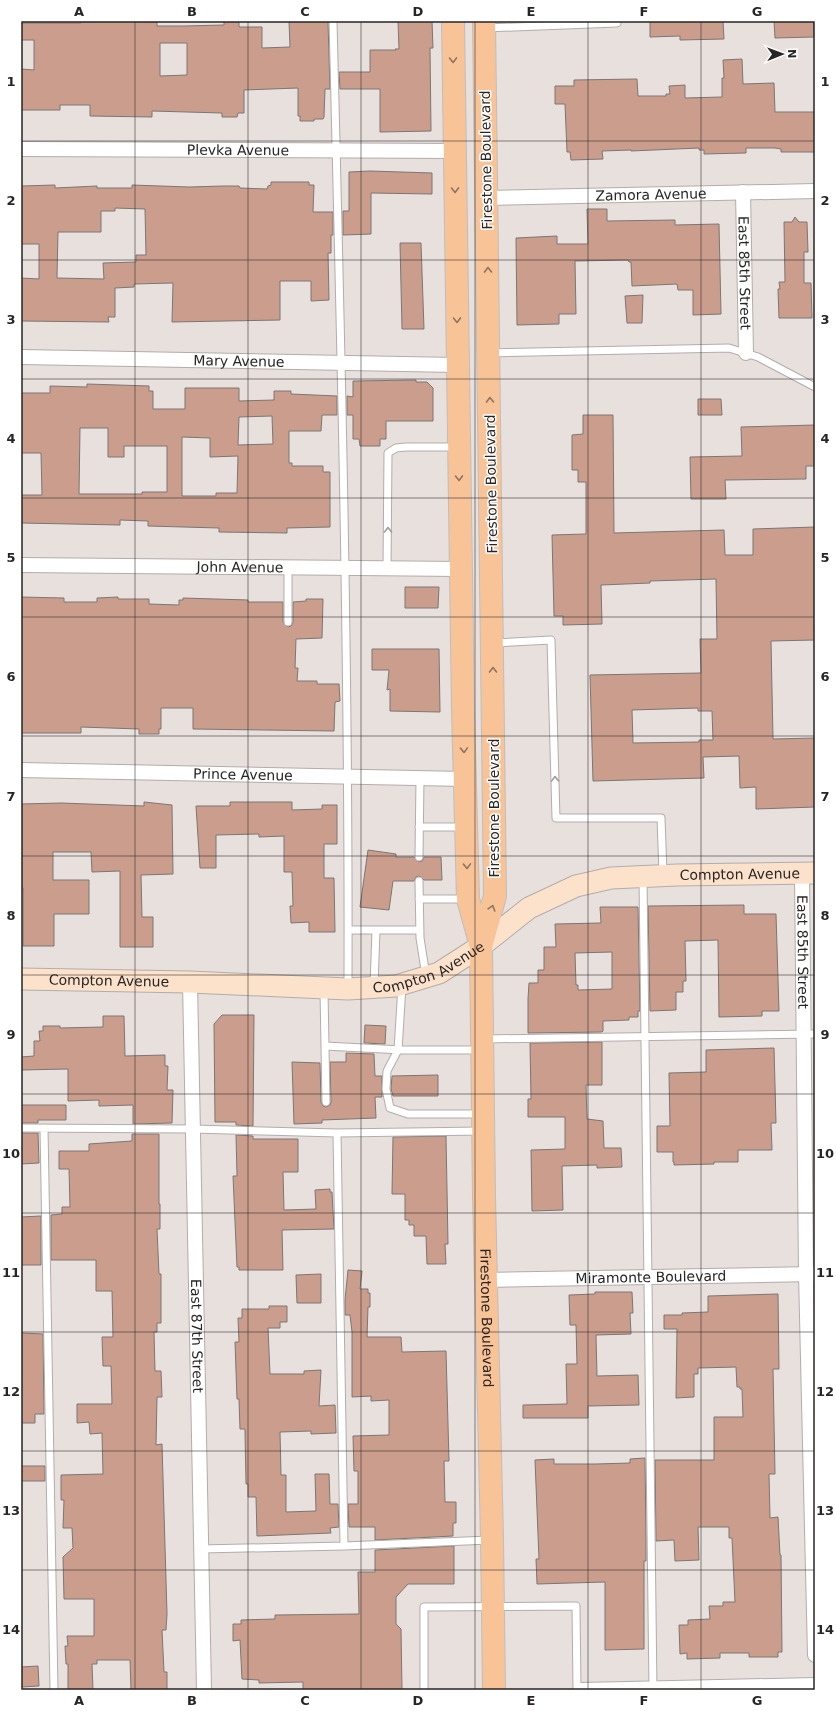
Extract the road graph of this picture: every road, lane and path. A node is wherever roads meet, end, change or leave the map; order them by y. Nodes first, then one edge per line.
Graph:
1 (333, 21) edge
2 (453, 21) edge
3 (617, 23) dead end
4 (484, 25) edge
5 (21, 149) edge
6 (337, 151) junction
7 (455, 151) junction
8 (815, 191) edge
9 (742, 192) junction
10 (487, 198) junction
11 (489, 353) junction
12 (746, 353) junction
13 (21, 357) edge
14 (342, 363) junction
15 (457, 364) junction
16 (815, 387) edge
17 (458, 447) junction
18 (21, 565) edge
19 (288, 569) junction
20 (345, 569) junction
21 (387, 569) junction
22 (460, 569) junction
23 (288, 622) dead end
24 (493, 643) junction
25 (21, 770) edge
26 (349, 777) junction
27 (420, 778) junction
28 (465, 779) junction
29 (419, 827) junction
30 (466, 827) junction
31 (419, 857) dead end
32 (808, 873) edge
33 (663, 876) junction
34 (643, 877) junction
35 (419, 881) dead end
36 (419, 899) junction
37 (468, 899) junction
38 (348, 930) junction
39 (376, 930) junction
40 (420, 930) junction
41 (480, 946) junction
42 (426, 977) junction
43 (21, 979) edge
44 (190, 982) junction
45 (402, 984) junction
46 (324, 988) junction
47 (374, 988) junction
48 (348, 989) junction
49 (809, 1034) edge
50 (644, 1036) junction
51 (482, 1044) junction
52 (325, 1046) junction
53 (398, 1050) junction
54 (326, 1102) dead end
55 (484, 1122) junction
56 (21, 1128) edge
57 (44, 1128) junction
58 (193, 1129) junction
59 (337, 1133) junction
60 (811, 1274) edge
61 (647, 1277) junction
62 (486, 1280) junction
63 (492, 1540) junction
64 (344, 1546) junction
65 (201, 1549) junction
66 (493, 1606) junction
67 (815, 1655) edge
68 (815, 1685) edge
69 (653, 1689) edge
70 (54, 1690) edge
71 (204, 1690) edge
72 (424, 1690) edge
73 (494, 1690) edge
74 (577, 1690) edge
75 (581, 1690) edge

1 - 6 lane
2 -> 7 main road, Firestone Boulevard
3 - 4 lane
4 - 10 main road, Firestone Boulevard
5 - 6 street, Plevka Avenue
6 - 7 street, Plevka Avenue
6 - 14 lane
7 -> 15 main road, Firestone Boulevard
8 - 9 street, Zamora Avenue
9 - 10 street, Zamora Avenue
9 - 12 street, East 85th Street
11 -> 10 main road, Firestone Boulevard
11 - 12 lane
24 -> 11 main road, Firestone Boulevard
12 - 16 lane
13 - 14 street, Mary Avenue
14 - 15 street, Mary Avenue
14 - 20 lane
15 - 17 main road, Firestone Boulevard
21 -> 17 lane
17 -> 22 main road, Firestone Boulevard
18 - 19 street, John Avenue
19 - 20 street, John Avenue
19 - 23 lane
20 - 21 street, John Avenue
20 - 26 lane
21 - 22 street, John Avenue
22 -> 28 main road, Firestone Boulevard
33 -> 24 lane
41 -> 24 main road, Firestone Boulevard
25 - 26 street, Prince Avenue
26 - 27 street, Prince Avenue
26 - 38 lane
27 - 28 street, Prince Avenue
27 - 29 lane
28 - 30 main road, Firestone Boulevard
29 - 30 lane
29 - 31 lane
30 -> 37 main road, Firestone Boulevard
32 - 33 main road, Compton Avenue
32 - 49 street, East 85th Street
33 - 34 main road, Compton Avenue
34 - 41 main road, Compton Avenue
34 - 50 lane
35 - 36 lane
36 - 37 lane
36 - 40 lane
37 - 41 main road, Firestone Boulevard
38 - 39 lane
38 - 48 lane
39 - 40 lane
39 - 47 lane
40 - 42 lane
41 - 42 main road, Compton Avenue
41 - 51 main road, Firestone Boulevard
42 - 45 main road, Compton Avenue
43 - 44 main road, Compton Avenue
44 - 46 main road, Compton Avenue
44 - 58 street, East 87th Street
45 - 47 main road, Compton Avenue
45 - 53 lane
46 - 48 main road, Compton Avenue
46 - 52 lane
47 - 48 main road, Compton Avenue
49 - 50 lane
49 - 60 street, East 85th Street
50 - 51 lane
50 - 61 lane
51 - 53 lane
51 - 55 main road, Firestone Boulevard
52 - 53 lane
52 - 54 lane
53 - 55 lane
55 - 59 lane
55 - 62 main road, Firestone Boulevard
56 - 57 lane
57 - 58 lane
57 - 70 lane
58 - 59 lane
58 - 65 street, East 87th Street
59 - 64 lane
60 - 61 street, Miramonte Boulevard
60 - 67 street, East 85th Street
61 - 62 street, Miramonte Boulevard
61 - 69 lane
62 - 63 main road, Firestone Boulevard
63 - 64 lane
63 - 66 main road, Firestone Boulevard
64 - 65 lane
65 - 71 street, East 87th Street
66 - 72 lane
66 - 73 main road, Firestone Boulevard
66 - 74 lane
68 - 69 street
69 - 75 street

